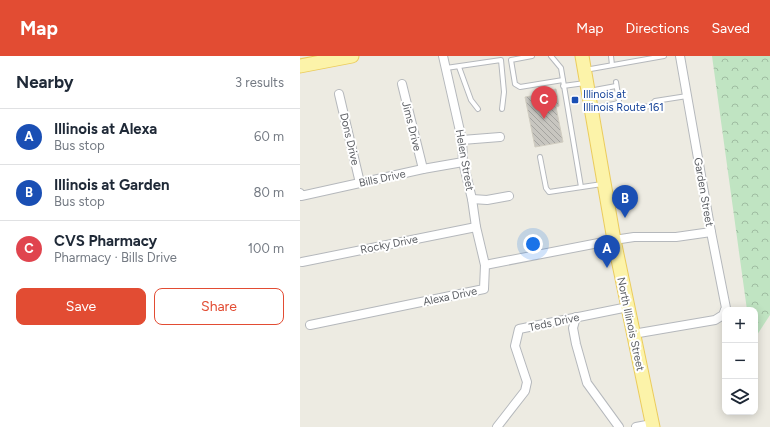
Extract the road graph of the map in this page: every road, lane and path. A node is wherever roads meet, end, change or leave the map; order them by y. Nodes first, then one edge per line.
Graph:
1 (352, 56) edge
2 (443, 56) edge
3 (532, 56) edge
4 (550, 56) edge
5 (582, 56) edge
6 (611, 56) edge
7 (664, 56) edge
8 (680, 56) edge
9 (511, 58) edge
10 (612, 65) junction
11 (300, 66) edge
12 (459, 67) junction
13 (446, 68) junction
14 (563, 80) junction
15 (586, 82) junction
16 (402, 84) dead end
17 (563, 86) junction
18 (339, 94) dead end
19 (687, 96) junction
20 (619, 104) junction
21 (591, 108) junction
22 (478, 109) dead end
23 (502, 109) dead end
24 (500, 136) dead end
25 (462, 140) junction
26 (540, 157) dead end
27 (463, 162) junction
28 (423, 169) junction
29 (360, 183) junction
30 (604, 183) junction
31 (581, 187) junction
32 (300, 195) edge
33 (509, 196) dead end
34 (472, 199) junction
35 (476, 227) junction
36 (711, 232) junction
37 (614, 240) junction
38 (302, 262) dead end
39 (485, 265) junction
40 (628, 307) junction
41 (726, 307) edge
42 (722, 316) edge
43 (576, 317) junction
44 (310, 325) dead end
45 (633, 334) junction
46 (652, 425) edge
47 (497, 427) edge
48 (619, 427) edge
49 (636, 427) edge

1 - 11 main road
2 - 13 street, Helen Street
3 - 9 lane
4 - 14 lane
5 - 15 main road, North Illinois Street
6 - 10 lane
7 - 10 lane
8 - 19 street, Garden Street
9 - 14 lane
10 - 15 lane
12 - 13 lane
12 - 22 lane
12 - 23 lane
13 - 25 street, Helen Street
14 - 17 lane
15 - 17 lane
15 - 20 lane
15 - 21 main road, North Illinois Street
16 - 28 street, Jims Drive
17 - 31 lane
18 - 29 street, Dons Drive
19 - 20 lane
19 - 36 street, Garden Street
20 - 21 lane
21 - 30 main road, North Illinois Street
24 - 25 street
25 - 27 street, Helen Street
26 - 31 lane
27 - 28 street, Bills Drive
27 - 34 street, Helen Street
28 - 29 street, Bills Drive
29 - 32 street, Bills Drive
30 - 31 lane
30 - 37 main road, North Illinois Street
33 - 34 street
34 - 35 street, Helen Street
35 - 38 street, Rocky Drive
35 - 39 street, Helen Street
36 - 37 street, Garden Street
36 - 41 street
37 - 39 street
37 - 40 main road, North Illinois Street
39 - 44 street, Alexa Drive
40 - 43 street, Teds Drive
40 - 45 main road, North Illinois Street
42 - 45 street
43 - 47 street, Teds Drive
43 - 48 street
45 - 46 main road, North Illinois Street
46 - 49 street

